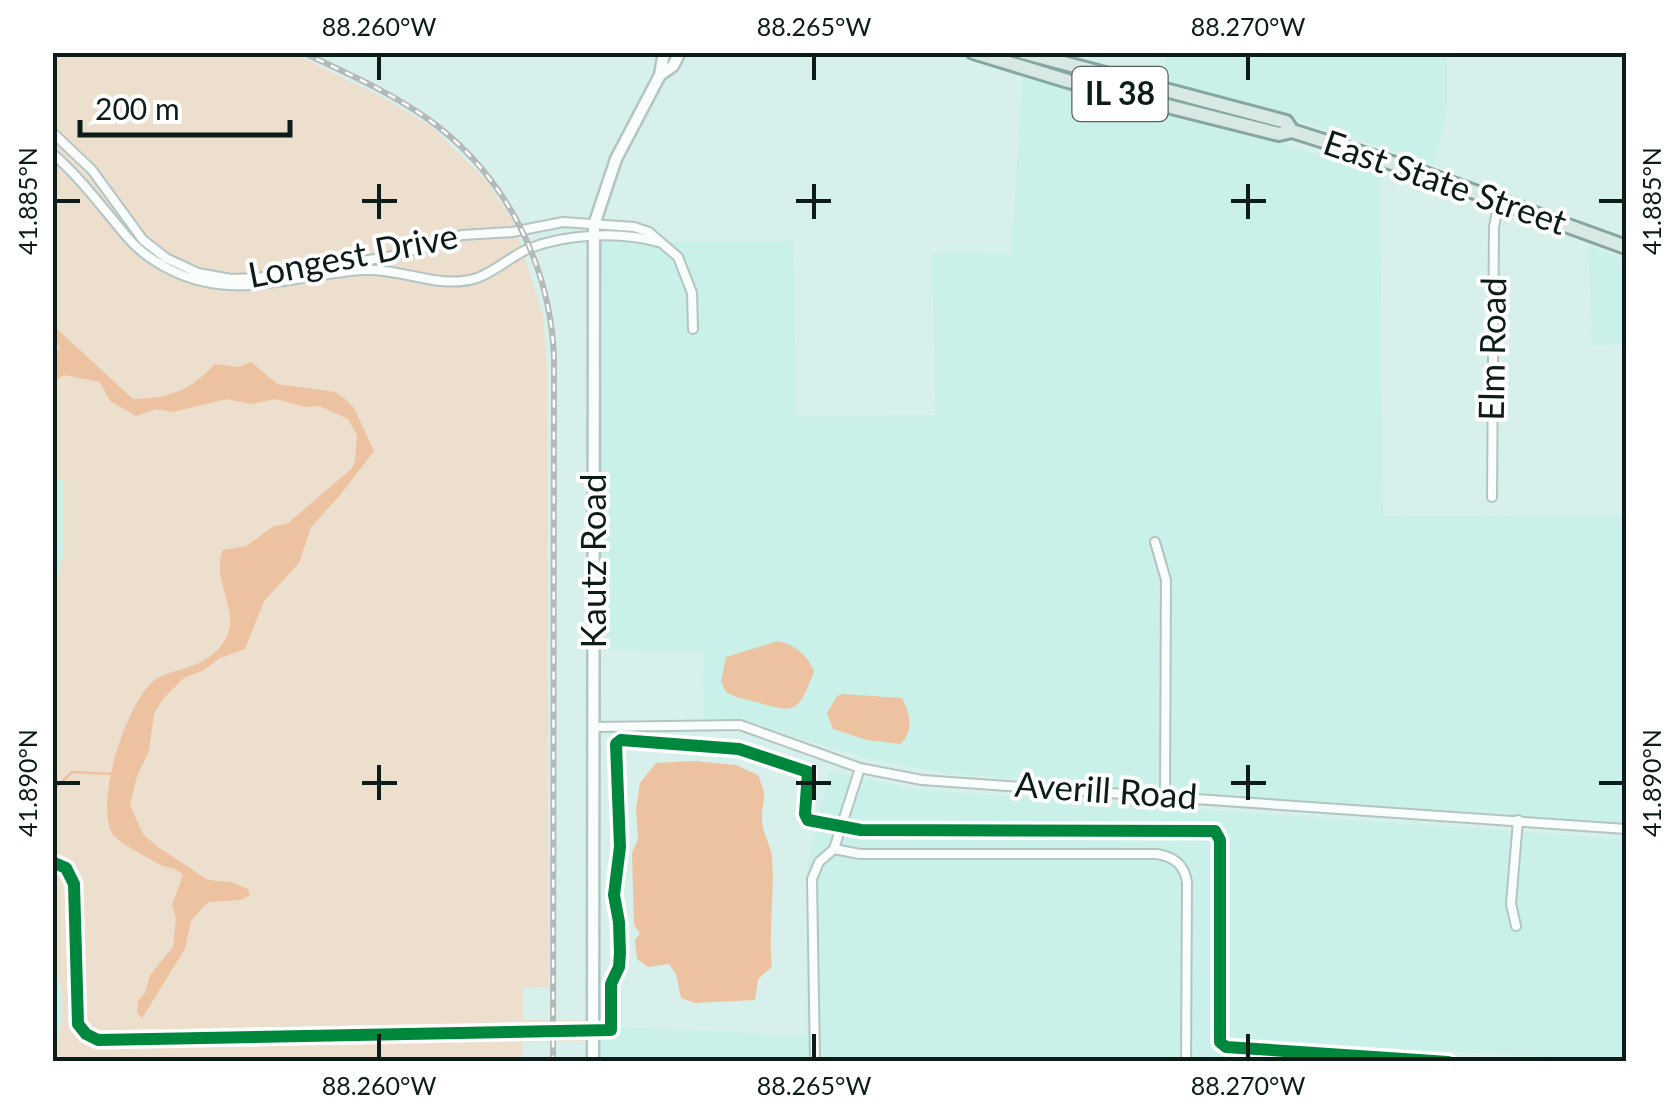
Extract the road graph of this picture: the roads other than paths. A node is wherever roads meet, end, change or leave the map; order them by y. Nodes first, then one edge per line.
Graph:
1 (664, 52) edge
2 (680, 52) edge
3 (973, 52) edge
4 (1022, 52) edge
5 (660, 75) junction
6 (1292, 131) junction
7 (52, 132) edge
8 (52, 153) edge
9 (1499, 202) junction
10 (594, 231) junction
11 (512, 232) junction
12 (1626, 247) edge
13 (521, 254) junction
14 (693, 329) dead end
15 (1492, 497) dead end
16 (1155, 542) dead end
17 (594, 727) junction
18 (860, 768) junction
19 (1166, 795) junction
20 (1518, 820) junction
21 (1626, 829) edge
22 (834, 849) junction
23 (1516, 926) dead end
24 (593, 1062) edge
25 (816, 1062) edge
26 (1186, 1062) edge

1 - 5 street, Kautz Road
2 - 5 street, Kautz Road
3 - 6 main road, East State Street / IL 38
4 - 6 main road, IL 38
5 - 10 street, Kautz Road
6 - 9 main road, East State Street / IL 38
7 - 11 street, Longest Drive
8 - 13 street, Longest Drive
9 - 12 main road, East State Street / IL 38
9 - 15 street, Elm Road
10 - 11 street, Longest Drive
10 - 13 street, Longest Drive
10 - 14 street
10 - 17 street, Kautz Road
11 - 13 street
16 - 19 street
17 - 18 street, Averill Road
17 - 24 street, Kautz Road
18 - 19 street, Averill Road
18 - 22 street
19 - 20 street, Averill Road
20 - 21 street, Averill Road
20 - 23 street
22 - 25 street
22 - 26 street

